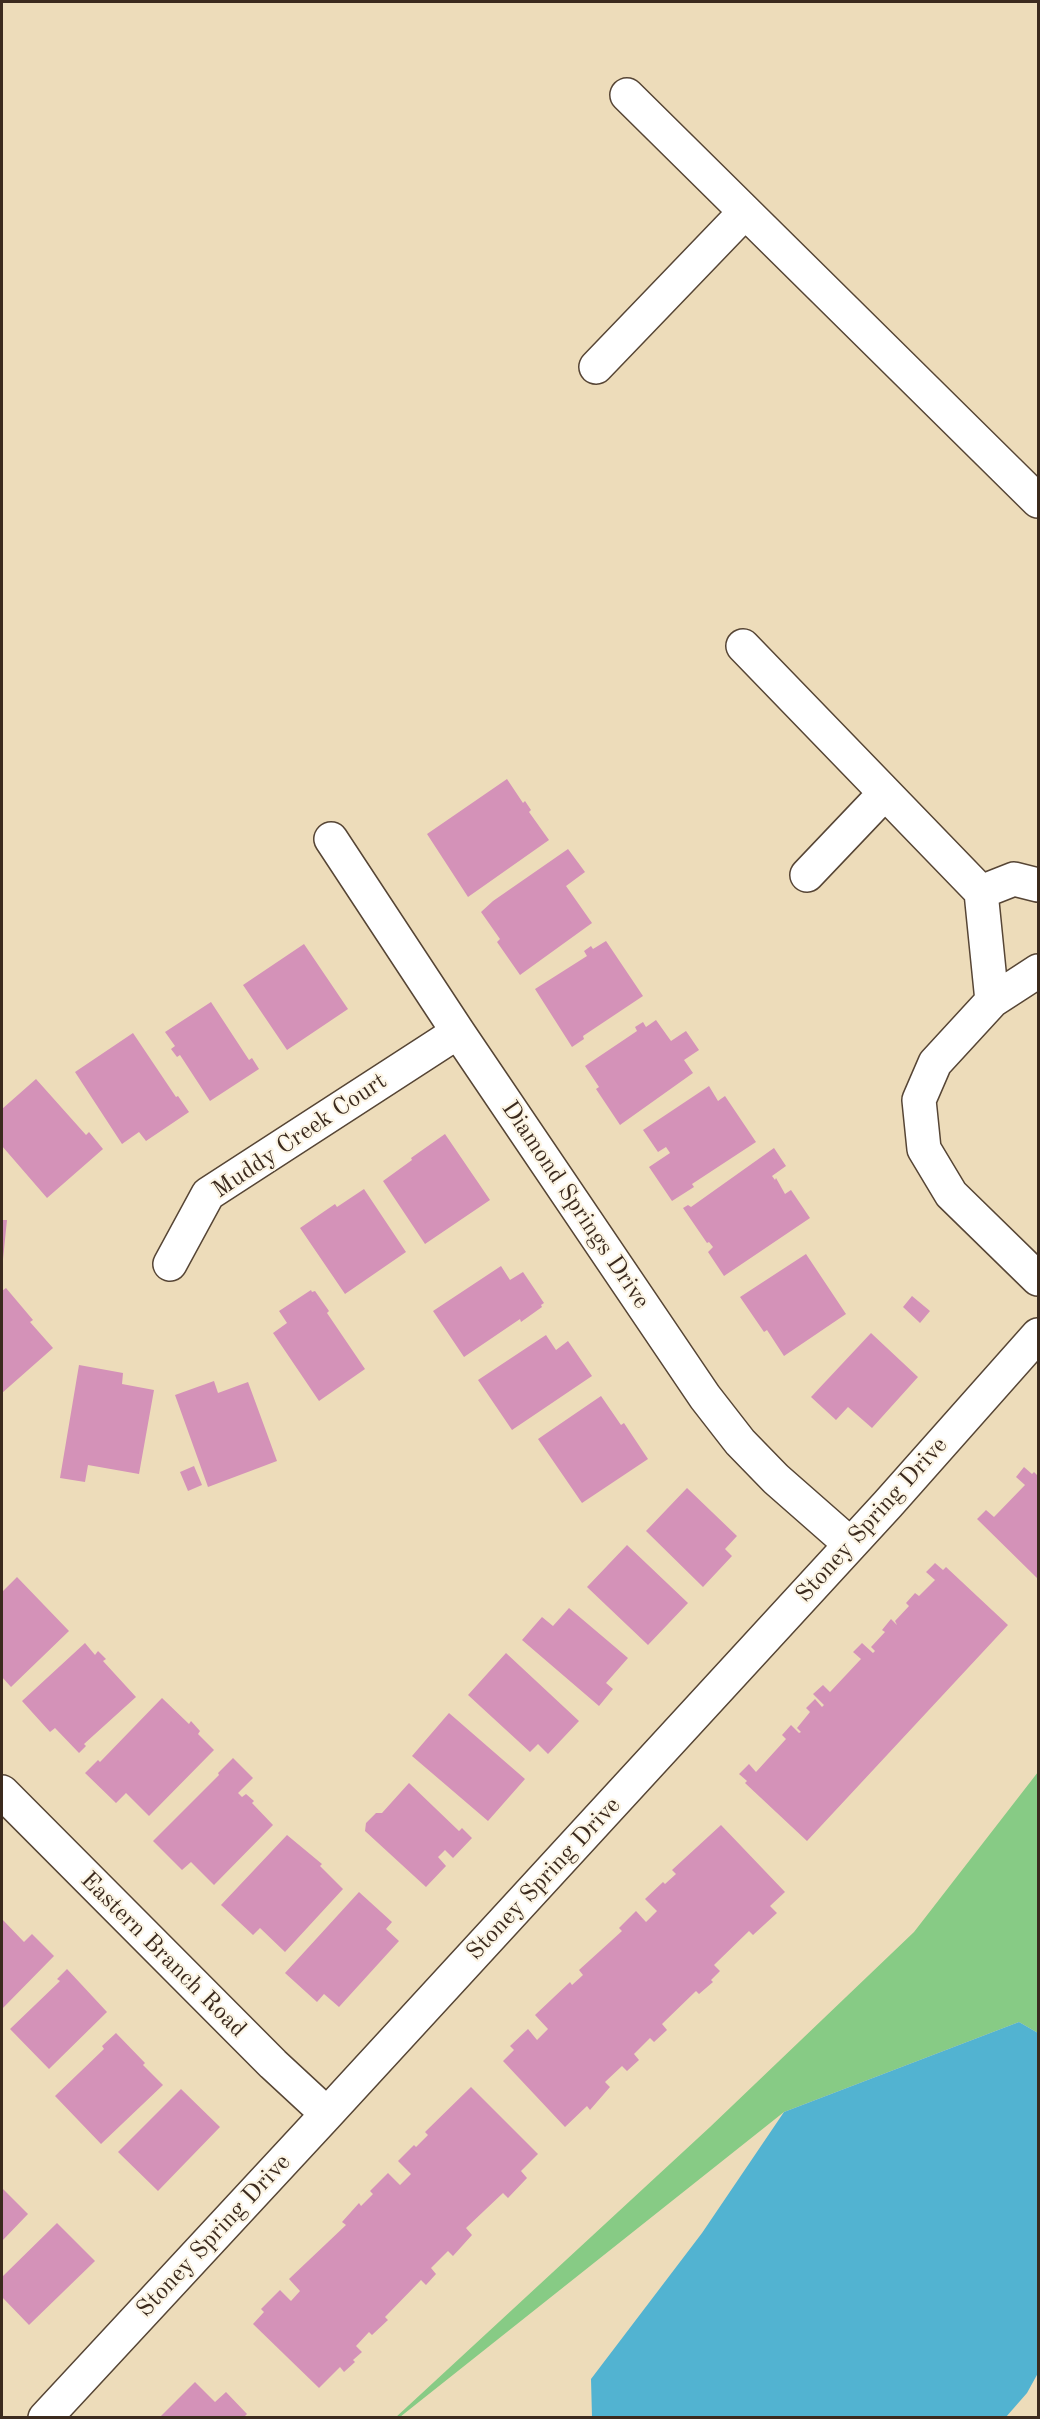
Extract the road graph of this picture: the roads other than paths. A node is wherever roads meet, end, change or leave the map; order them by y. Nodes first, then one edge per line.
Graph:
1 (627, 95) dead end
2 (745, 212) junction
3 (596, 367) dead end
4 (1038, 501) edge
5 (743, 646) dead end
6 (885, 793) junction
7 (331, 839) dead end
8 (807, 874) dead end
9 (1038, 885) edge
10 (981, 892) junction
11 (1038, 970) edge
12 (992, 1001) junction
13 (458, 1032) junction
14 (170, 1264) dead end
15 (1038, 1279) edge
16 (1038, 1335) edge
17 (850, 1545) junction
18 (2, 1792) edge
19 (327, 2114) junction
20 (45, 2418) edge

1 - 2 street
2 - 3 street
2 - 4 street
5 - 6 street
6 - 8 street
6 - 10 street
7 - 13 street, Diamond Springs Drive
9 - 10 street
10 - 12 street
11 - 12 street
12 - 15 street
13 - 14 street, Muddy Creek Court
13 - 17 street, Diamond Springs Drive
16 - 17 street, Stoney Spring Drive
17 - 19 street, Stoney Spring Drive
18 - 19 street, Eastern Branch Road
19 - 20 street, Stoney Spring Drive

